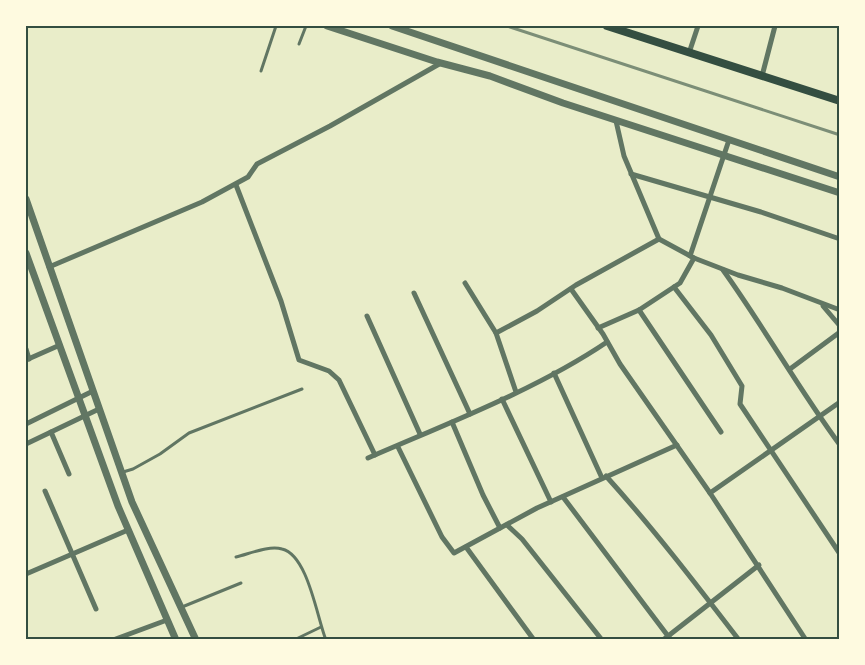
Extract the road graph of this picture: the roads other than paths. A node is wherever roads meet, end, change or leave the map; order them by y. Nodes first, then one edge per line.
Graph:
1 (276, 26) edge
2 (306, 26) edge
3 (327, 26) edge
4 (392, 26) edge
5 (607, 26) edge
6 (698, 26) edge
7 (775, 26) edge
8 (299, 44) dead end
9 (689, 53) junction
10 (441, 63) junction
11 (261, 71) dead end
12 (762, 76) junction
13 (840, 101) edge
14 (616, 121) junction
15 (729, 140) junction
16 (724, 154) junction
17 (631, 174) junction
18 (840, 177) edge
19 (236, 185) junction
20 (840, 193) edge
21 (710, 198) junction
22 (26, 199) edge
23 (660, 239) junction
24 (840, 239) edge
25 (26, 253) edge
26 (692, 257) junction
27 (48, 267) junction
28 (722, 269) junction
29 (465, 284) dead end
30 (674, 286) junction
31 (571, 289) junction
32 (414, 293) dead end
33 (822, 305) junction
34 (639, 310) junction
35 (840, 310) edge
36 (367, 316) dead end
37 (840, 326) edge
38 (598, 328) junction
39 (840, 332) edge
40 (496, 333) junction
41 (607, 342) junction
42 (60, 345) junction
43 (26, 349) edge
44 (27, 359) edge
45 (790, 369) junction
46 (554, 373) junction
47 (302, 388) dead end
48 (93, 392) junction
49 (516, 392) junction
50 (79, 398) junction
51 (501, 399) junction
52 (840, 402) edge
53 (99, 409) junction
54 (470, 414) junction
55 (85, 415) junction
56 (818, 416) junction
57 (452, 422) junction
58 (26, 424) edge
59 (51, 432) junction
60 (721, 432) dead end
61 (420, 434) junction
62 (26, 444) edge
63 (676, 445) junction
64 (840, 445) edge
65 (398, 447) junction
66 (771, 450) junction
67 (375, 455) junction
68 (368, 458) dead end
69 (122, 472) junction
70 (69, 474) dead end
71 (604, 477) junction
72 (45, 491) dead end
73 (710, 493) junction
74 (563, 496) junction
75 (551, 502) junction
76 (137, 512) junction
77 (123, 517) junction
78 (507, 525) junction
79 (500, 528) junction
80 (128, 530) junction
81 (466, 547) junction
82 (72, 554) junction
83 (840, 554) edge
84 (236, 557) dead end
85 (759, 565) junction
86 (26, 574) edge
87 (241, 584) dead end
88 (710, 603) junction
89 (181, 607) junction
90 (96, 609) dead end
91 (167, 620) junction
92 (321, 627) junction
93 (130, 637) edge
94 (667, 638) edge
95 (113, 639) edge
96 (176, 639) edge
97 (195, 639) edge
98 (294, 639) edge
99 (326, 639) edge
100 (534, 639) edge
101 (602, 639) edge
102 (740, 639) edge
103 (806, 639) edge

1 - 11 lane
2 - 8 lane
3 - 10 street
4 - 15 street
5 - 9 main road
6 - 9 street
7 - 12 street
9 - 12 main road
10 - 14 street
10 - 19 street
12 - 13 main road
14 - 16 street
14 - 17 street
15 - 16 street
15 - 18 street
16 - 20 street
16 - 21 street
17 - 21 street
17 - 23 street
19 - 27 street
19 - 67 street
21 - 24 street
21 - 26 street
22 - 27 street
23 - 26 street
23 - 31 street
25 - 42 street
26 - 28 street
26 - 30 street
27 - 48 street
28 - 33 street
28 - 45 street
29 - 40 street
30 - 34 street
30 - 66 street
31 - 38 street
31 - 40 street
32 - 54 street
33 - 35 street
33 - 37 street
34 - 38 street
34 - 60 street
36 - 61 street
38 - 41 street
39 - 45 street
40 - 49 street
41 - 46 street
41 - 63 street
42 - 44 street
42 - 50 street
43 - 44 street
45 - 56 street
46 - 49 street
46 - 71 street
47 - 69 lane
48 - 50 street
48 - 53 street
49 - 51 street
50 - 55 street
50 - 58 street
51 - 54 street
51 - 75 street
52 - 56 street
53 - 55 street
53 - 69 street
54 - 57 street
55 - 59 street
55 - 77 street
56 - 64 street
56 - 66 street
57 - 61 street
57 - 79 street
59 - 62 street
59 - 70 street
61 - 65 street
63 - 71 street
63 - 73 street
65 - 67 street
65 - 81 street
66 - 73 street
66 - 83 street
67 - 68 street
69 - 76 street
71 - 74 street
71 - 88 street
72 - 82 street
73 - 85 street
74 - 75 street
74 - 94 street
75 - 78 street
76 - 77 street
76 - 89 street
77 - 80 street
78 - 79 street
78 - 101 street
79 - 81 street
80 - 82 street
80 - 91 street
81 - 100 street
82 - 86 street
82 - 90 street
84 - 92 lane
85 - 88 street
85 - 103 street
87 - 89 lane
88 - 94 street
88 - 102 street
89 - 97 street
91 - 93 street
91 - 96 street
92 - 98 lane
92 - 99 lane
93 - 95 street

